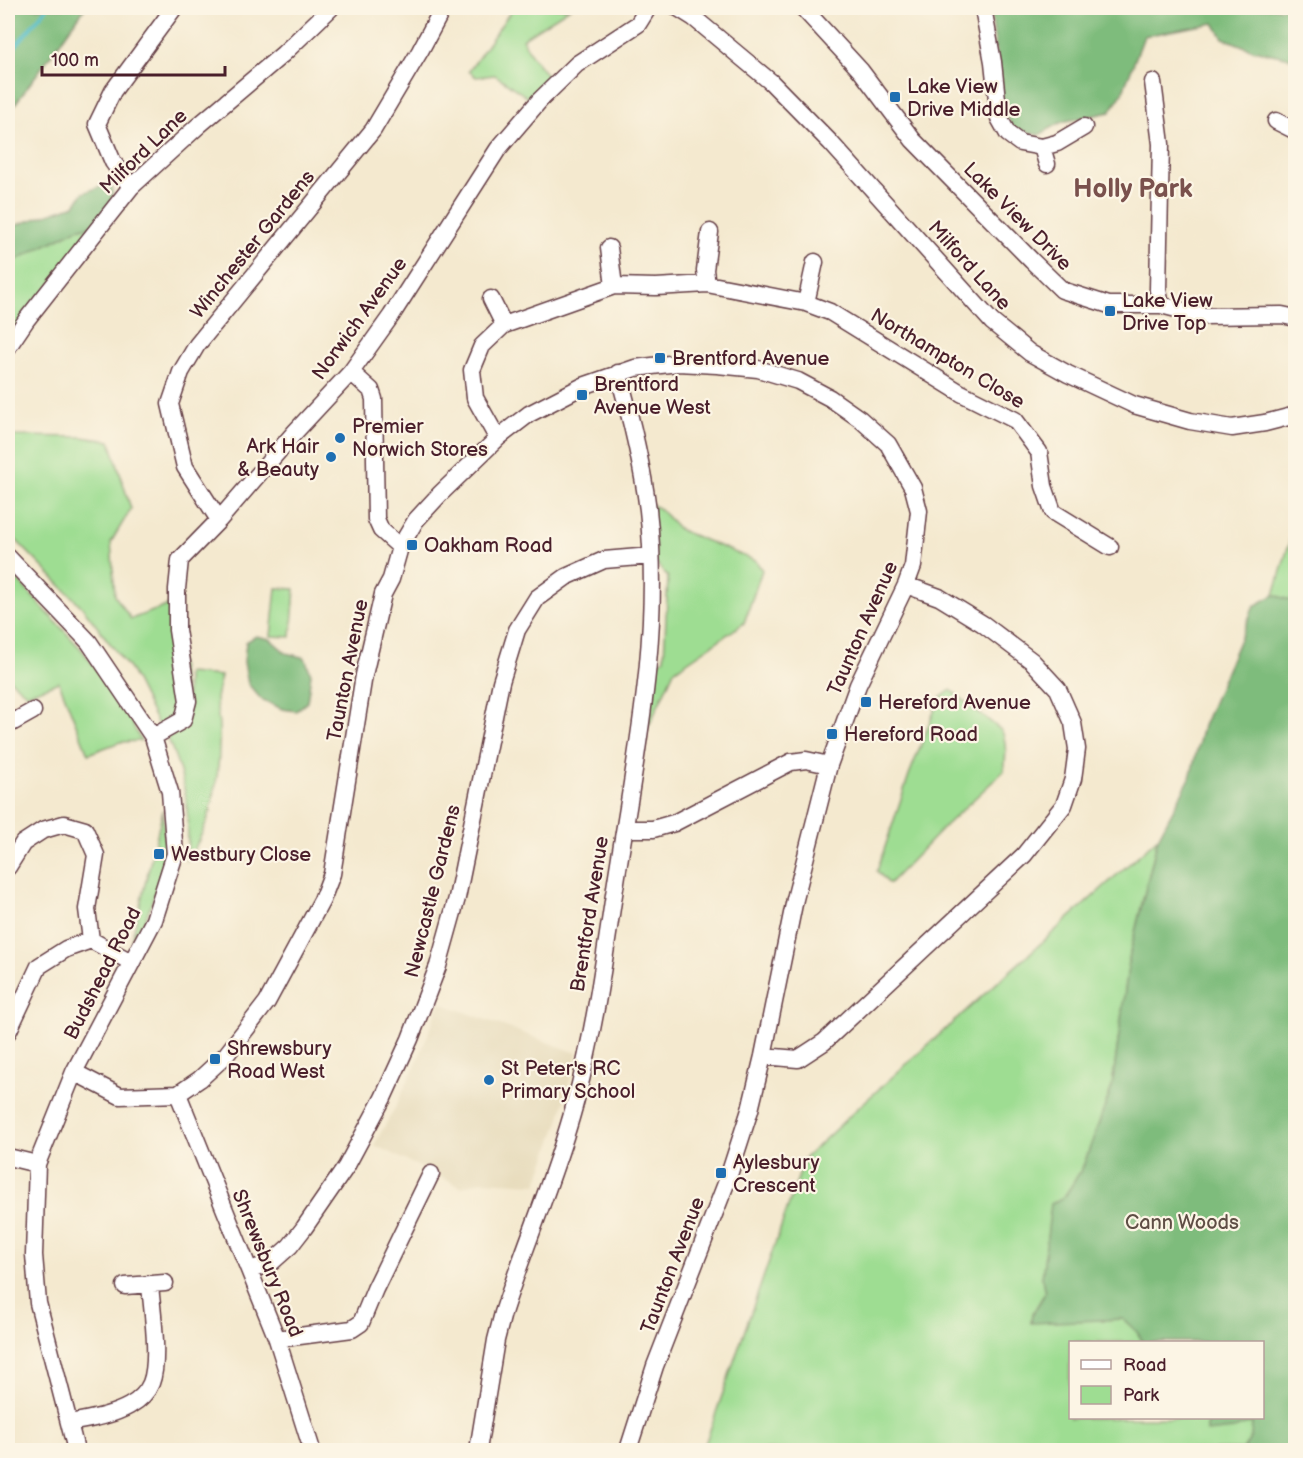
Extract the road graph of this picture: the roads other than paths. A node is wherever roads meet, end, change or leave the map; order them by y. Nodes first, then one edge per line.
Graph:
1 (174, 8) edge
2 (331, 8) edge
3 (443, 8) edge
4 (648, 8) edge
5 (678, 8) edge
6 (803, 8) edge
7 (983, 8) edge
8 (1154, 82) dead end
9 (1276, 121) dead end
10 (1084, 127) dead end
11 (1296, 131) edge
12 (1042, 147) junction
13 (1047, 164) dead end
14 (131, 187) junction
15 (710, 232) dead end
16 (609, 248) dead end
17 (815, 262) dead end
18 (707, 284) junction
19 (614, 286) junction
20 (491, 299) dead end
21 (806, 303) junction
22 (1161, 305) junction
23 (1296, 318) edge
24 (504, 326) junction
25 (8, 347) edge
26 (351, 372) junction
27 (618, 373) junction
28 (1296, 415) edge
29 (499, 437) junction
30 (219, 520) junction
31 (400, 547) junction
32 (1110, 547) dead end
33 (651, 556) junction
34 (8, 557) edge
35 (906, 585) junction
36 (33, 711) dead end
37 (8, 725) edge
38 (153, 737) junction
39 (829, 765) junction
40 (624, 829) junction
41 (8, 867) edge
42 (91, 940) junction
43 (131, 962) junction
44 (8, 1032) edge
45 (763, 1056) junction
46 (74, 1072) junction
47 (178, 1094) junction
48 (8, 1157) edge
49 (37, 1164) junction
50 (431, 1174) dead end
51 (251, 1270) junction
52 (125, 1286) dead end
53 (277, 1339) junction
54 (70, 1423) junction
55 (76, 1450) edge
56 (312, 1450) edge
57 (478, 1450) edge
58 (628, 1450) edge

1 - 14 street
2 - 14 street, Milford Lane
3 - 30 street, Winchester Gardens
4 - 26 street, Norwich Avenue
5 - 28 street, Milford Lane
6 - 22 street, Lake View Drive
7 - 12 street
8 - 22 street
9 - 11 street
10 - 12 street
12 - 13 street
14 - 25 street, Milford Lane
15 - 18 street
16 - 19 street
17 - 21 street
18 - 19 street, Northampton Close
18 - 21 street, Northampton Close
19 - 24 street, Northampton Close
20 - 24 street
21 - 32 street, Northampton Close
22 - 23 street, Lake View Drive
24 - 29 street, Northampton Close
26 - 30 street, Norwich Avenue
26 - 31 street
27 - 29 street, Taunton Avenue
27 - 33 street, Brentford Avenue
27 - 35 street, Taunton Avenue
29 - 31 street, Taunton Avenue
30 - 38 street, Norwich Avenue
31 - 47 street, Taunton Avenue
33 - 40 street, Brentford Avenue
33 - 51 street, Newcastle Gardens
34 - 38 street, Budshead Road
35 - 39 street, Taunton Avenue
35 - 45 street
36 - 37 street
38 - 43 street, Budshead Road
39 - 40 street
39 - 45 street, Taunton Avenue
40 - 57 street, Brentford Avenue
41 - 42 street
42 - 43 street
42 - 44 street
43 - 46 street, Budshead Road
45 - 58 street, Taunton Avenue
46 - 47 street
46 - 49 street, Budshead Road
47 - 51 street, Shrewsbury Road
48 - 49 street
49 - 54 street, Budshead Road
50 - 53 street
51 - 53 street, Shrewsbury Road
52 - 54 street
53 - 56 street, Shrewsbury Road
54 - 55 street, Budshead Road

